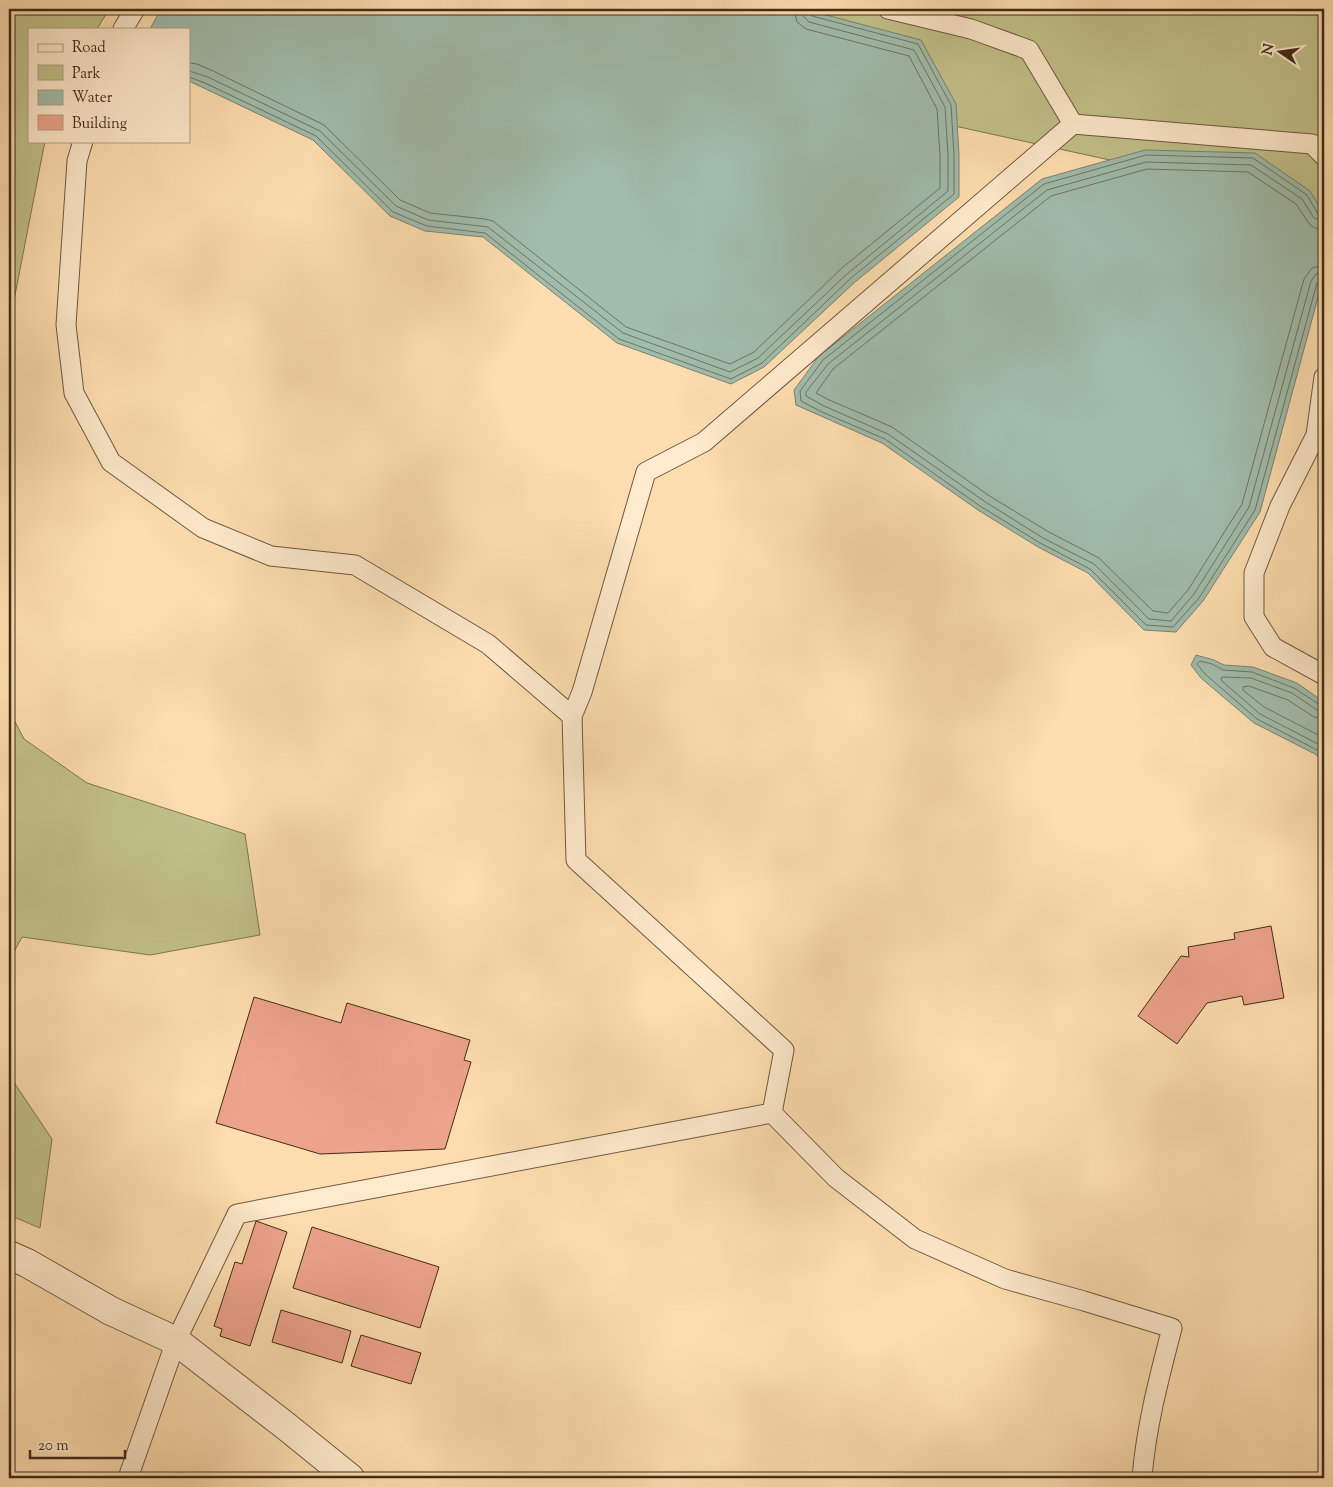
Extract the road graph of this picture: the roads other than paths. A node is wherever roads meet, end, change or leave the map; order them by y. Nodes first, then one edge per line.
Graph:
1 (135, 9) edge
2 (888, 9) edge
3 (124, 28) edge
4 (1073, 124) junction
5 (82, 142) edge
6 (1324, 156) edge
7 (1324, 377) edge
8 (1320, 435) edge
9 (1324, 675) edge
10 (572, 716) junction
11 (772, 1113) junction
12 (9, 1255) edge
13 (176, 1342) junction
14 (128, 1478) edge
15 (350, 1478) edge
16 (1142, 1478) edge

1 - 3 lane
2 - 4 lane
4 - 6 lane
4 - 10 lane
5 - 10 lane
7 - 8 lane
8 - 9 lane
10 - 11 lane
11 - 13 lane
11 - 16 lane
12 - 13 street
13 - 14 lane
13 - 15 street

